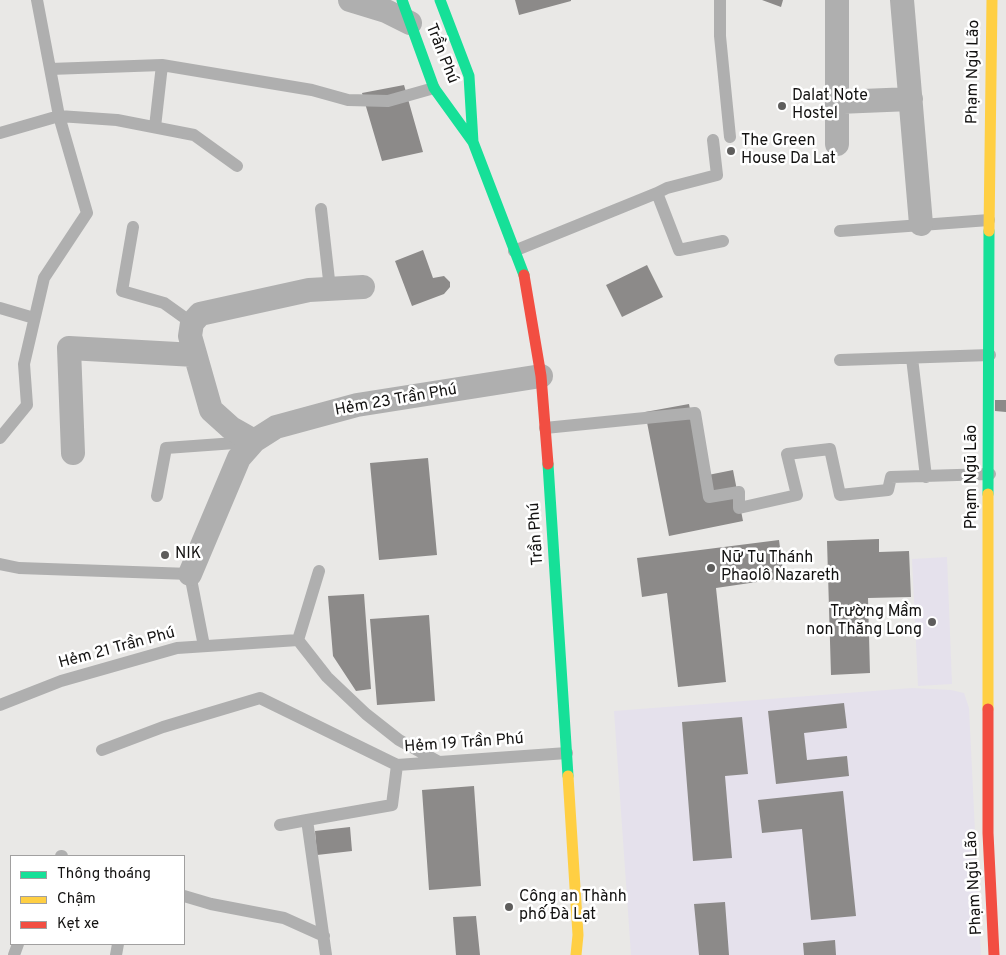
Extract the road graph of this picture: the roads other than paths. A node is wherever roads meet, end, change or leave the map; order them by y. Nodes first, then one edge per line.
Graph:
1 (37, 0) edge
2 (350, 0) edge
3 (402, 0) edge
4 (441, 0) edge
5 (720, 0) edge
6 (837, 0) edge
7 (902, 0) edge
8 (992, 0) edge
9 (410, 23) junction
10 (162, 65) junction
11 (50, 69) junction
12 (434, 88) junction
13 (911, 99) junction
14 (838, 102) junction
15 (59, 116) junction
16 (155, 127) junction
17 (0, 133) edge
18 (730, 137) dead end
19 (713, 140) dead end
20 (473, 142) junction
21 (837, 144) dead end
22 (237, 166) dead end
23 (657, 193) junction
24 (321, 209) dead end
25 (989, 220) junction
26 (921, 224) junction
27 (133, 227) dead end
28 (840, 231) dead end
29 (723, 241) dead end
30 (514, 251) junction
31 (364, 287) dead end
32 (997, 287) edge
33 (330, 289) junction
34 (0, 308) edge
35 (34, 318) junction
36 (192, 323) junction
37 (195, 355) junction
38 (990, 355) junction
39 (912, 358) junction
40 (840, 360) dead end
41 (541, 376) junction
42 (545, 428) junction
43 (0, 438) edge
44 (254, 441) junction
45 (73, 453) dead end
46 (990, 474) junction
47 (926, 477) junction
48 (157, 496) dead end
49 (0, 564) edge
50 (319, 571) dead end
51 (190, 574) junction
52 (998, 606) edge
53 (298, 640) junction
54 (204, 646) junction
55 (0, 705) edge
56 (102, 750) dead end
57 (567, 753) junction
58 (439, 762) junction
59 (397, 765) junction
60 (307, 820) junction
61 (280, 825) dead end
62 (185, 896) edge
63 (578, 935) junction
64 (324, 936) junction
65 (326, 955) edge
66 (576, 955) edge
67 (582, 955) edge
68 (994, 955) edge

1 - 11 lane
2 - 9 street
3 - 9 main road, Trần Phú
4 - 20 main road, Trần Phú
5 - 18 lane
6 - 14 street
7 - 13 street
8 - 25 main road, Phạm Ngũ Lão
9 - 12 main road, Trần Phú
10 - 11 lane
10 - 12 lane
10 - 16 lane
11 - 15 lane
12 - 20 main road, Trần Phú
13 - 14 street
13 - 26 street
14 - 21 street
15 - 16 lane
15 - 17 lane
15 - 35 lane
16 - 22 lane
19 - 23 lane
20 - 30 main road, Trần Phú
23 - 29 lane
23 - 30 lane
24 - 33 lane
25 - 26 lane
25 - 32 main road, Phạm Ngũ Lão
26 - 28 lane
27 - 36 lane
30 - 41 main road, Trần Phú
31 - 33 street
32 - 38 main road, Phạm Ngũ Lão
33 - 36 street
34 - 35 lane
35 - 43 lane
36 - 37 street
37 - 44 street
37 - 45 street
38 - 39 lane
38 - 46 main road, Phạm Ngũ Lão
39 - 40 lane
39 - 47 lane
41 - 42 main road, Trần Phú
41 - 44 street, Hẻm 23 Trần Phú
42 - 47 lane
42 - 57 main road, Trần Phú
44 - 48 lane
44 - 51 street, Hẻm 23 Trần Phú
46 - 47 lane
46 - 52 main road, Phạm Ngũ Lão
49 - 51 lane
50 - 53 lane
51 - 54 lane
52 - 68 main road, Phạm Ngũ Lão
53 - 54 lane, Hẻm 21 Trần Phú
53 - 58 lane
54 - 55 lane, Hẻm 21 Trần Phú
56 - 59 lane, Hẻm 19 Trần Phú
57 - 58 lane, Hẻm 19 Trần Phú
57 - 63 main road, Trần Phú
58 - 59 lane, Hẻm 19 Trần Phú
59 - 60 lane
60 - 61 lane
60 - 64 lane
62 - 64 lane
63 - 66 main road, Trần Phú
63 - 67 main road, Trần Phú
64 - 65 lane

